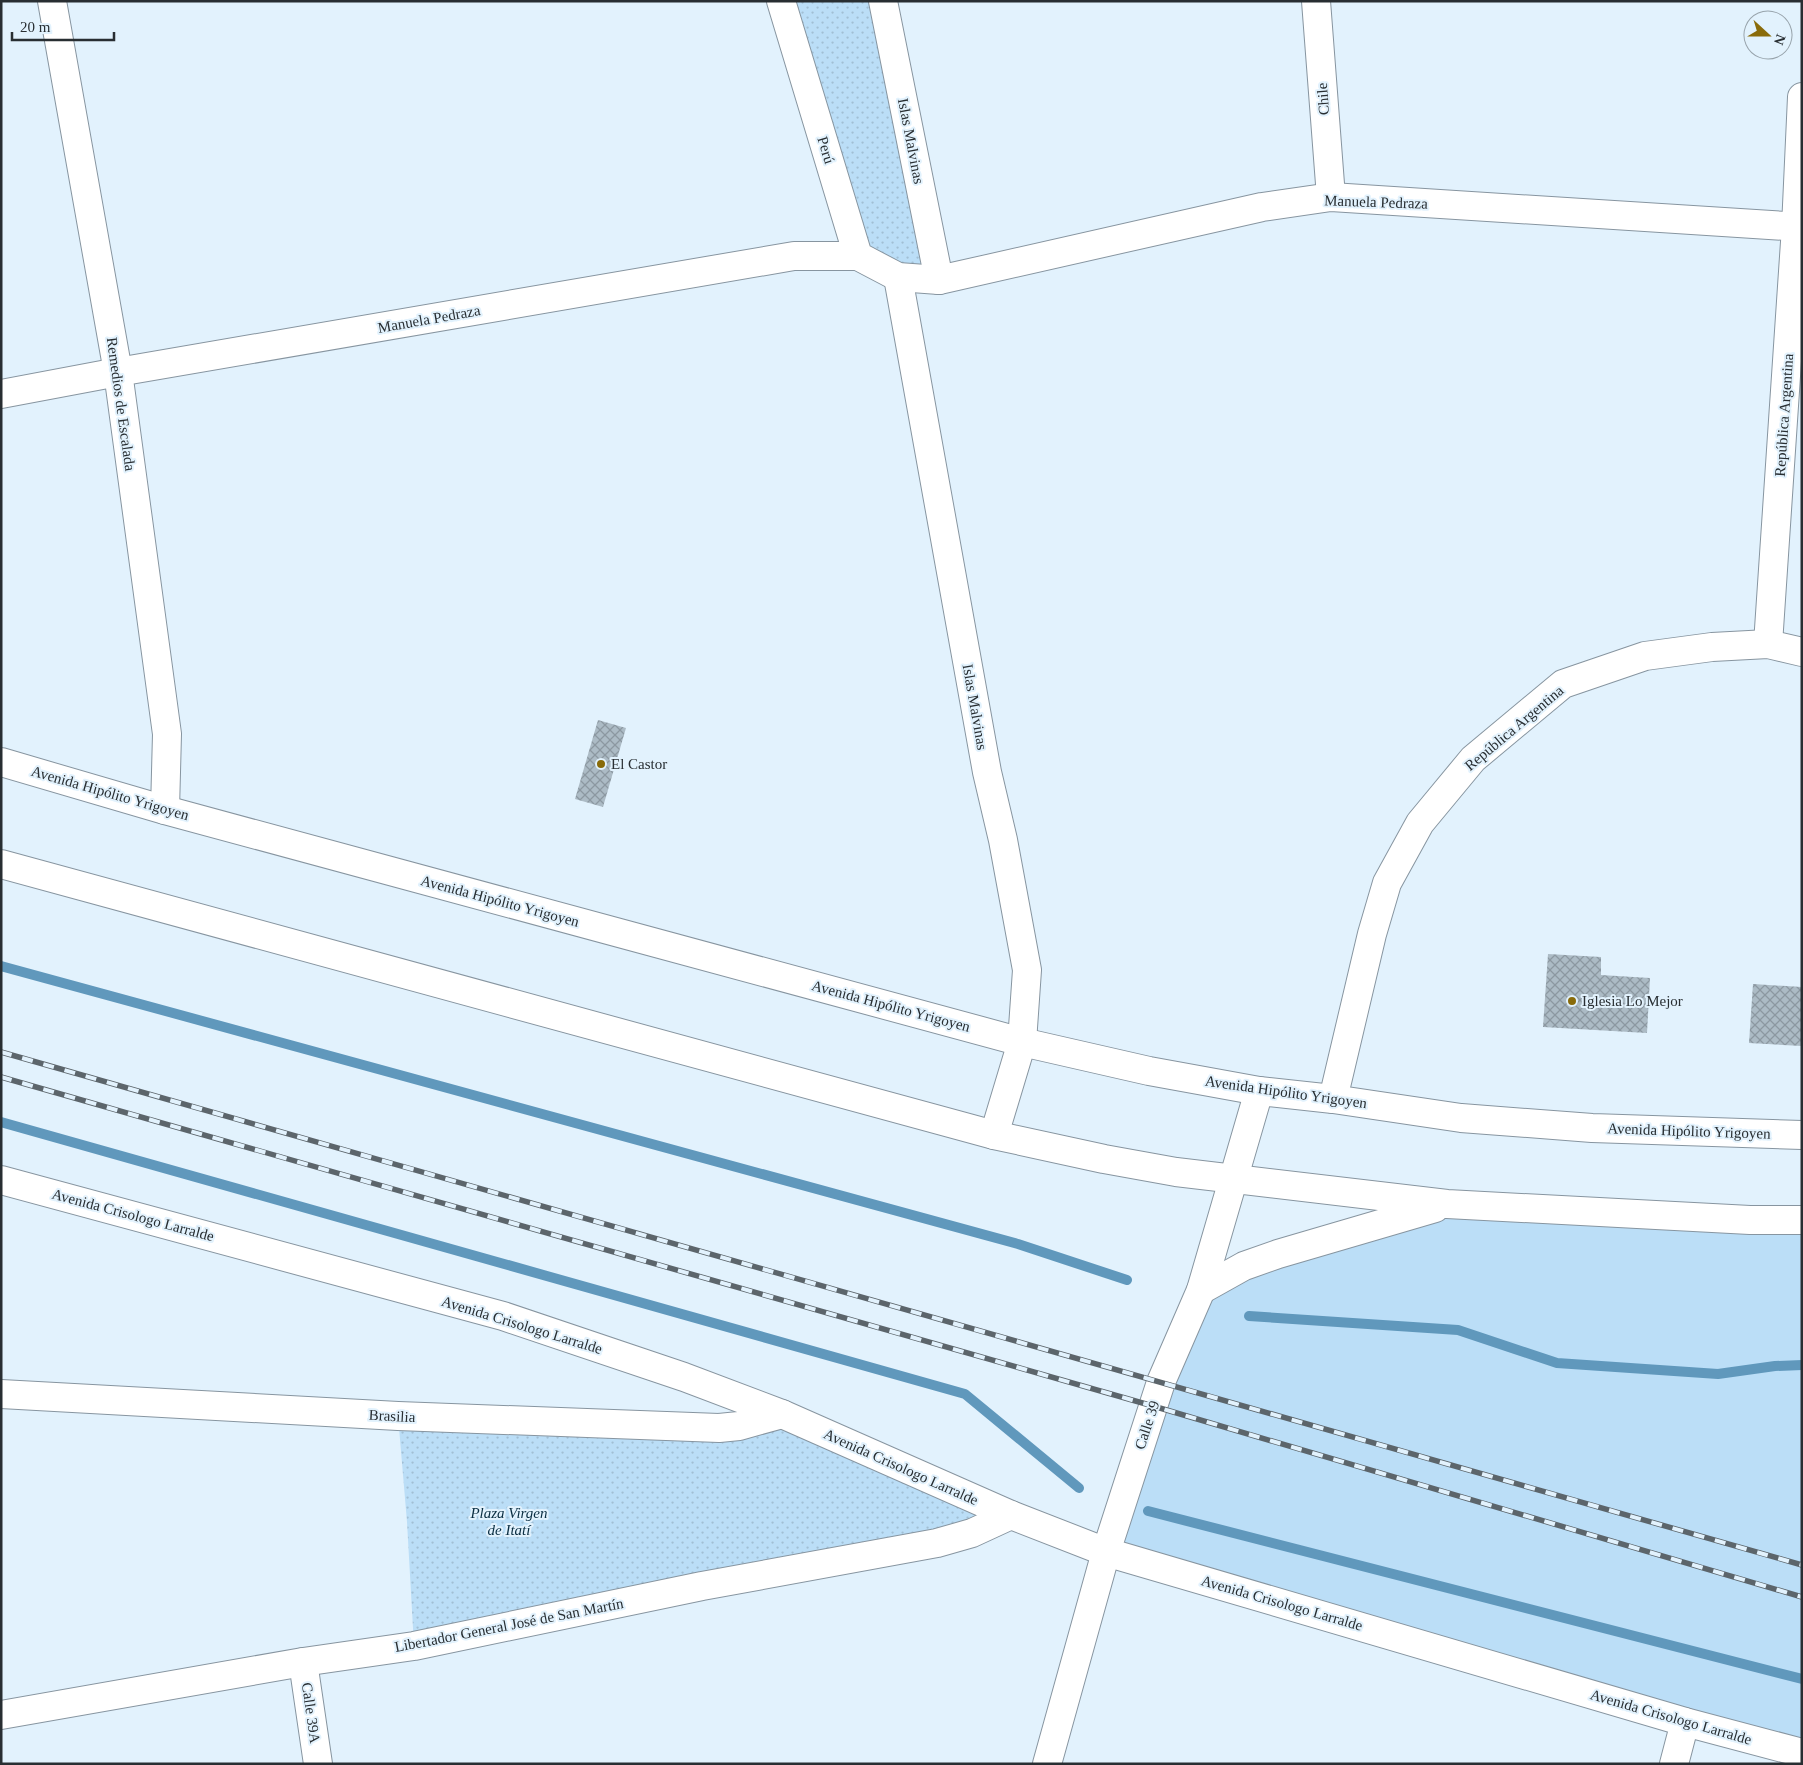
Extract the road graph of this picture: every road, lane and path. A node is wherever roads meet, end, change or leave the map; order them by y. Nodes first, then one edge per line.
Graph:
1 (52, 1) edge
2 (781, 1) edge
3 (883, 1) edge
4 (1316, 1) edge
5 (1802, 97) edge
6 (1331, 197) junction
7 (1799, 227) edge
8 (858, 256) junction
9 (898, 277) junction
10 (939, 280) junction
11 (118, 372) junction
12 (1, 394) edge
13 (1768, 644) junction
14 (1802, 652) edge
15 (1, 762) edge
16 (165, 810) junction
17 (1, 864) edge
18 (1022, 1042) junction
19 (1259, 1091) junction
20 (1333, 1099) junction
21 (994, 1135) junction
22 (1802, 1135) edge
23 (1, 1180) edge
24 (1233, 1180) junction
25 (1447, 1204) junction
26 (1802, 1220) edge
27 (1201, 1290) junction
28 (1, 1394) edge
29 (782, 1414) junction
30 (1011, 1515) junction
31 (1106, 1552) junction
32 (303, 1662) junction
33 (1, 1715) edge
34 (1685, 1722) junction
35 (1802, 1753) edge
36 (318, 1764) edge
37 (1047, 1764) edge
38 (1674, 1764) edge

1 - 11 street, Remedios de Escalada
2 - 8 street, Perú
3 - 10 street, Islas Malvinas
4 - 6 street, Chile
5 - 7 street, República Argentina
6 - 7 street, Manuela Pedraza
6 - 10 street, Manuela Pedraza
7 - 13 street, República Argentina
8 - 9 street
8 - 11 street, Manuela Pedraza
9 - 10 street, Manuela Pedraza
9 - 18 street, Islas Malvinas
11 - 12 street, Manuela Pedraza
11 - 16 street, Remedios de Escalada
13 - 14 street, República Argentina
13 - 20 street, República Argentina
15 - 16 street, Avenida Hipólito Yrigoyen
16 - 18 street, Avenida Hipólito Yrigoyen
17 - 21 street
18 - 19 street, Avenida Hipólito Yrigoyen
18 - 21 street, Islas Malvinas
19 - 20 street, Avenida Hipólito Yrigoyen
19 - 24 street, Calle 39
20 - 22 street, Avenida Hipólito Yrigoyen
21 - 24 street
23 - 29 street, Avenida Crisologo Larralde
24 - 25 street
24 - 27 street, Calle 39
25 - 26 street
25 - 27 street
27 - 31 street, Calle 39
28 - 29 street, Brasilia
29 - 30 street, Avenida Crisologo Larralde
30 - 31 street, Avenida Crisologo Larralde
30 - 32 street, Libertador General José de San Martín
31 - 34 street, Avenida Crisologo Larralde
31 - 37 street, Calle 39
32 - 33 street, Libertador General José de San Martín
32 - 36 street, Calle 39A
34 - 35 street, Avenida Crisologo Larralde
34 - 38 street

